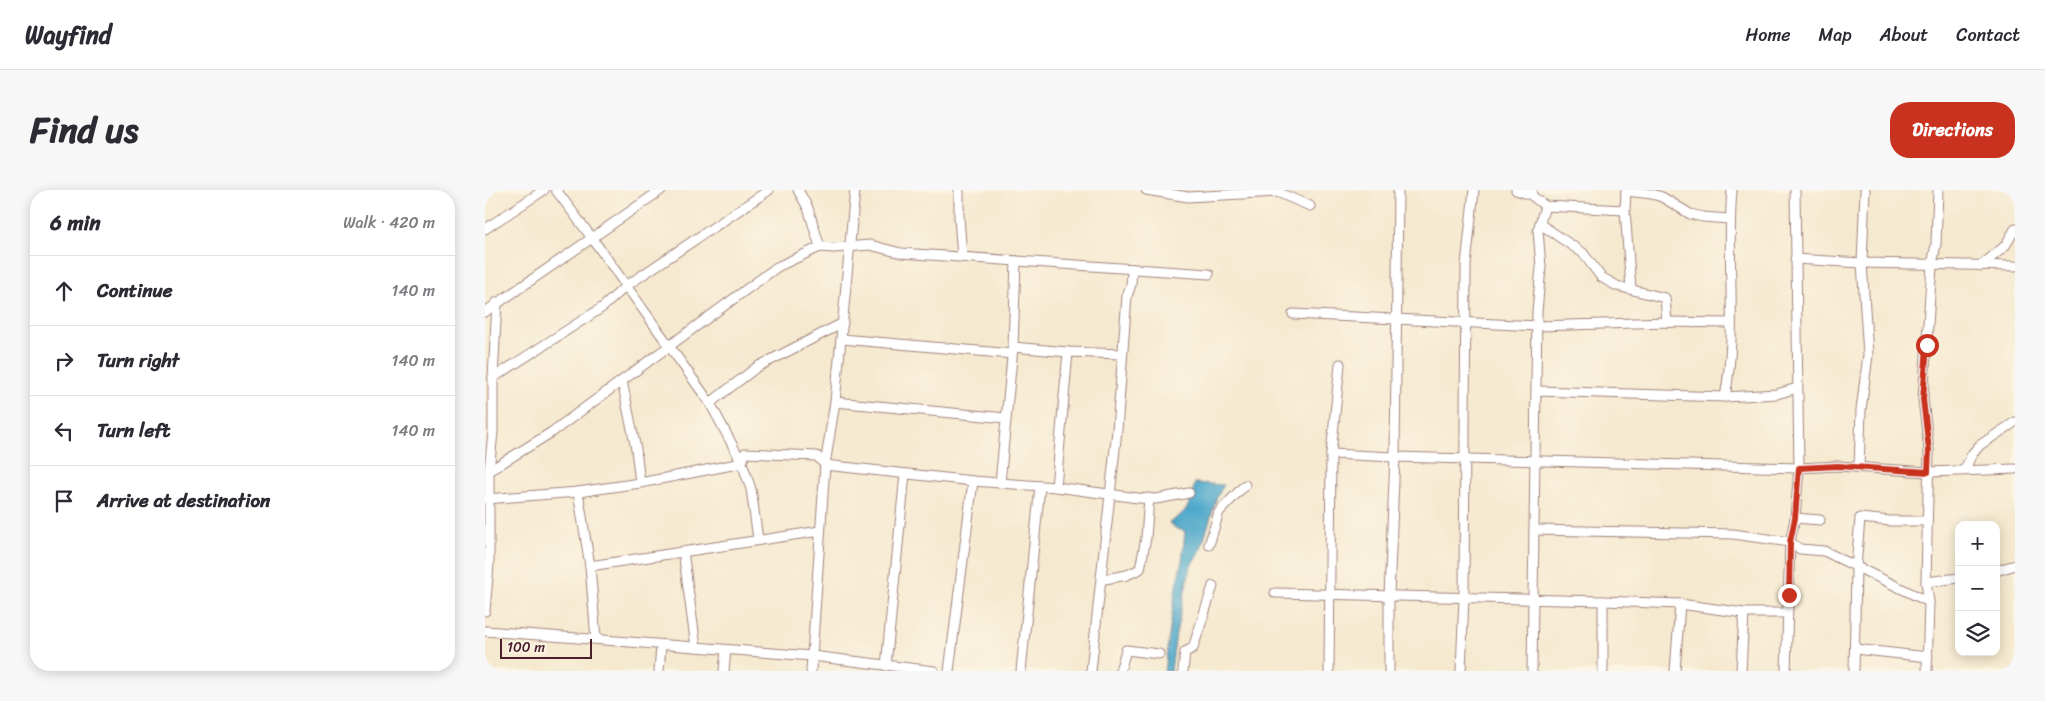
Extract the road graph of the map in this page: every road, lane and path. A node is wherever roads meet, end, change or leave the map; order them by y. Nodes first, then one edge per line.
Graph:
1 (544, 190) edge
2 (556, 190) edge
3 (661, 190) edge
4 (769, 190) edge
5 (797, 190) edge
6 (855, 190) edge
7 (959, 190) edge
8 (1146, 190) edge
9 (1398, 190) edge
10 (1474, 190) edge
11 (1517, 190) edge
12 (1732, 190) edge
13 (1795, 190) edge
14 (1865, 190) edge
15 (1938, 190) edge
16 (1277, 191) edge
17 (1626, 191) edge
18 (1531, 192) edge
19 (1189, 193) edge
20 (1310, 206) dead end
21 (1545, 206) junction
22 (1625, 210) junction
23 (1729, 219) junction
24 (1540, 224) junction
25 (2015, 229) edge
26 (485, 230) edge
27 (592, 238) junction
28 (849, 246) junction
29 (820, 247) junction
30 (963, 257) junction
31 (1795, 259) junction
32 (1016, 261) junction
33 (1862, 263) junction
34 (1933, 265) junction
35 (1981, 266) junction
36 (2015, 266) edge
37 (1132, 269) junction
38 (1209, 274) dead end
39 (626, 286) junction
40 (1631, 290) junction
41 (497, 302) junction
42 (485, 312) edge
43 (1293, 314) dead end
44 (1396, 320) junction
45 (1667, 322) junction
46 (1731, 322) junction
47 (843, 323) junction
48 (1467, 323) junction
49 (1538, 326) junction
50 (842, 338) junction
51 (669, 347) junction
52 (1012, 350) junction
53 (1068, 352) junction
54 (1122, 354) junction
55 (1340, 364) dead end
56 (493, 378) junction
57 (622, 381) junction
58 (1797, 388) junction
59 (1537, 391) junction
60 (1725, 397) junction
61 (835, 402) junction
62 (709, 403) junction
63 (1006, 418) junction
64 (2015, 422) edge
65 (1331, 454) junction
66 (1395, 457) junction
67 (1465, 459) junction
68 (1535, 460) junction
69 (742, 464) junction
70 (825, 465) junction
71 (1799, 468) junction
72 (1859, 468) junction
73 (1965, 469) junction
74 (2015, 469) edge
75 (489, 471) junction
76 (1928, 472) junction
77 (905, 474) junction
78 (973, 481) junction
79 (1000, 482) junction
80 (639, 484) junction
81 (1245, 485) dead end
82 (1040, 486) junction
83 (1056, 487) junction
84 (578, 492) junction
85 (1189, 493) dead end
86 (1110, 495) junction
87 (1149, 498) junction
88 (487, 499) edge
89 (1795, 518) junction
90 (1820, 520) dead end
91 (1927, 521) junction
92 (1534, 530) junction
93 (820, 531) junction
94 (758, 539) junction
95 (1790, 542) junction
96 (1209, 545) dead end
97 (683, 551) junction
98 (2015, 565) edge
99 (590, 566) junction
100 (1856, 568) junction
101 (2000, 570) edge
102 (1955, 578) edge
103 (1105, 579) dead end
104 (1926, 582) junction
105 (1213, 586) dead end
106 (1275, 593) dead end
107 (1331, 594) junction
108 (1389, 596) junction
109 (1464, 597) junction
110 (1533, 599) junction
111 (1603, 601) junction
112 (1929, 602) junction
113 (1680, 604) junction
114 (485, 612) edge
115 (1744, 613) junction
116 (1787, 613) junction
117 (485, 631) edge
118 (596, 639) junction
119 (661, 646) junction
120 (696, 647) junction
121 (1855, 649) junction
122 (726, 650) junction
123 (1159, 654) dead end
124 (812, 656) junction
125 (1928, 658) junction
126 (886, 666) junction
127 (901, 669) edge
128 (659, 671) edge
129 (724, 671) edge
130 (811, 671) edge
131 (934, 671) edge
132 (949, 671) edge
133 (1021, 671) edge
134 (1091, 671) edge
135 (1120, 671) edge
136 (1183, 671) edge
137 (1329, 671) edge
138 (1389, 671) edge
139 (1461, 671) edge
140 (1533, 671) edge
141 (1603, 671) edge
142 (1675, 671) edge
143 (1741, 671) edge
144 (1785, 671) edge
145 (1854, 671) edge
146 (1927, 671) edge

1 - 26 street
2 - 27 street
3 - 27 street
4 - 39 street
5 - 29 street
6 - 28 street
7 - 30 street
8 - 19 street
9 - 44 street
10 - 48 street
11 - 18 street
12 - 23 street
13 - 31 street
14 - 33 street
15 - 34 street
16 - 19 street
16 - 20 street
17 - 22 street
17 - 23 street
18 - 21 street
21 - 22 street
21 - 24 street
22 - 40 street
23 - 46 street
24 - 40 street
24 - 49 street
25 - 35 street
27 - 39 street
27 - 41 street
28 - 29 street
28 - 30 street
28 - 47 street
29 - 51 street
30 - 32 street
31 - 33 street
31 - 58 street
32 - 37 street
32 - 52 street
33 - 34 street
33 - 72 street
34 - 35 street
34 - 76 street
35 - 36 street
37 - 38 street
37 - 54 street
39 - 51 street
39 - 56 street
40 - 45 street
41 - 42 street
41 - 56 street
43 - 44 street
44 - 48 street
44 - 66 street
45 - 46 street
45 - 49 street
46 - 60 street
47 - 50 street
47 - 62 street
48 - 49 street
48 - 67 street
49 - 59 street
50 - 52 street
50 - 61 street
51 - 57 street
51 - 62 street
52 - 53 street
52 - 63 street
53 - 54 street
53 - 83 street
54 - 86 street
55 - 65 street
56 - 75 street
57 - 75 street
57 - 80 street
58 - 60 street
58 - 71 street
59 - 60 street
59 - 68 street
61 - 63 street
61 - 70 street
62 - 69 street
63 - 79 street
64 - 73 street
65 - 66 street
65 - 107 street
66 - 67 street
66 - 108 street
67 - 68 street
67 - 109 street
68 - 71 street
68 - 92 street
69 - 70 street
69 - 80 street
69 - 94 street
70 - 77 street
70 - 93 street
71 - 72 street
71 - 89 street
72 - 76 street
73 - 74 street
73 - 76 street
75 - 88 street
76 - 91 street
77 - 78 street
77 - 126 street
78 - 79 street
78 - 132 street
79 - 82 street
80 - 84 street
81 - 96 street
82 - 83 street
82 - 133 street
83 - 86 street
84 - 88 street
84 - 99 street
85 - 87 street
86 - 87 street
86 - 134 street
87 - 103 street
88 - 114 street
89 - 90 street
89 - 95 street
91 - 100 street
91 - 104 street
92 - 95 street
92 - 110 street
93 - 94 street
93 - 124 street
94 - 97 street
95 - 100 street
95 - 116 street
97 - 99 street
97 - 120 street
98 - 101 street
99 - 118 street
100 - 112 street
100 - 121 street
102 - 104 street
104 - 112 street
105 - 136 street
106 - 107 street
107 - 108 street
107 - 137 street
108 - 109 street
108 - 138 street
109 - 110 street
109 - 139 street
110 - 111 street
110 - 140 street
111 - 113 street
111 - 141 street
112 - 125 street
113 - 115 street
113 - 142 street
115 - 116 street
115 - 143 street
116 - 144 street
117 - 118 street
118 - 119 street
119 - 120 street
119 - 128 street
120 - 122 street
121 - 125 street
121 - 145 street
122 - 124 street
122 - 129 street
123 - 135 street
124 - 126 street
124 - 130 street
125 - 146 street
126 - 127 street
127 - 131 street

